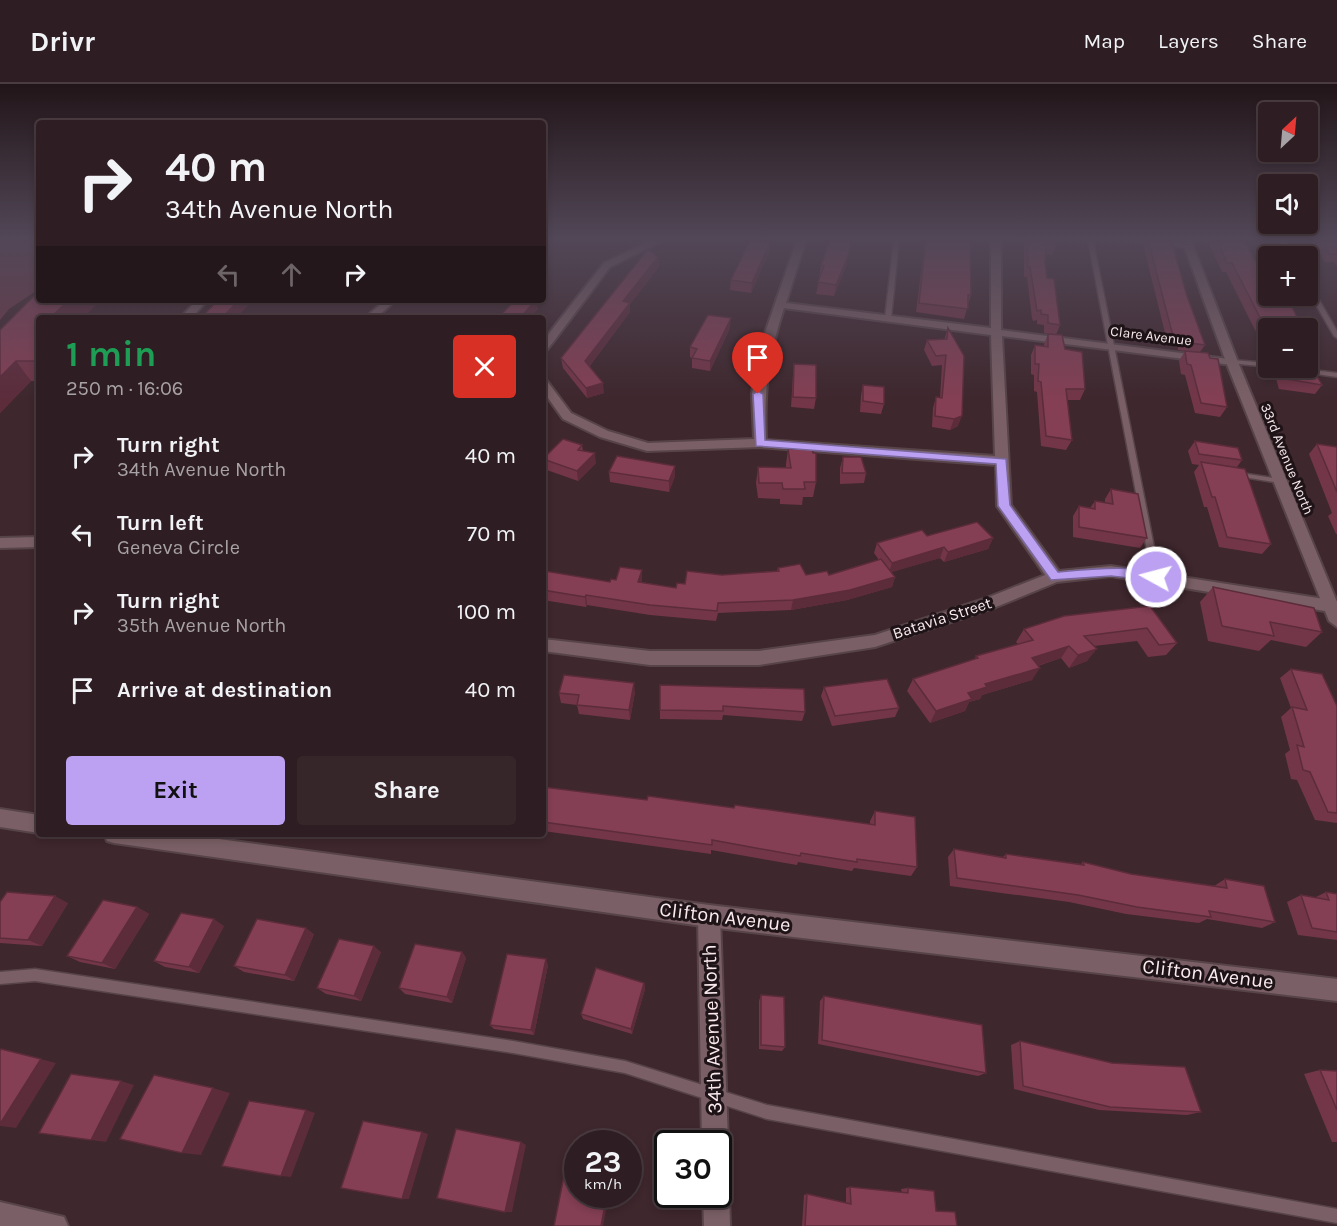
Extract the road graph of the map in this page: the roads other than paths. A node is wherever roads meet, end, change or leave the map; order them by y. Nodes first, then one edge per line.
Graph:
1 (585, 293) edge
2 (785, 293) edge
3 (891, 293) edge
4 (996, 293) edge
5 (1101, 293) edge
6 (1206, 293) edge
7 (200, 303) edge
8 (388, 303) edge
9 (1318, 303) edge
10 (781, 305) junction
11 (188, 315) edge
12 (374, 315) edge
13 (888, 318) junction
14 (996, 333) junction
15 (1337, 336) edge
16 (546, 344) edge
17 (1111, 346) junction
18 (1232, 362) junction
19 (1258, 364) edge
20 (1318, 372) edge
21 (1337, 375) edge
22 (546, 387) edge
23 (760, 443) junction
24 (1002, 461) junction
25 (1224, 472) edge
26 (1280, 481) junction
27 (36, 542) edge
28 (0, 543) edge
29 (1055, 577) junction
30 (1156, 577) junction
31 (1334, 606) edge
32 (1337, 621) edge
33 (546, 645) edge
34 (0, 818) edge
35 (36, 824) edge
36 (136, 837) edge
37 (709, 916) junction
38 (0, 978) edge
39 (1337, 990) edge
40 (714, 1096) junction
41 (715, 1130) edge
42 (716, 1208) edge
43 (0, 1215) edge
44 (1337, 1216) edge
45 (55, 1226) edge
46 (717, 1226) edge

1 - 16 street
2 - 10 street
3 - 13 lane
4 - 14 street
5 - 17 lane
6 - 18 street, 33rd Avenue North
7 - 11 street
8 - 12 street
9 - 15 lane
10 - 13 street, Clare Avenue
10 - 23 street
13 - 14 street, Clare Avenue
14 - 17 street, Clare Avenue
14 - 24 street
17 - 18 street, Clare Avenue
17 - 30 lane
18 - 19 lane
18 - 26 street, 33rd Avenue North
20 - 21 lane
22 - 23 street
23 - 24 street
24 - 29 street
25 - 26 lane
26 - 31 street, 33rd Avenue North
27 - 28 street
29 - 30 street, Batavia Street
29 - 33 street, Batavia Street
30 - 31 street, Batavia Street
31 - 32 street, 33rd Avenue North
34 - 35 street
36 - 37 street, Clifton Avenue
37 - 39 street, Clifton Avenue
37 - 40 street, 34th Avenue North
38 - 40 lane
40 - 41 street, 34th Avenue North
40 - 44 lane
42 - 46 street
43 - 45 street

